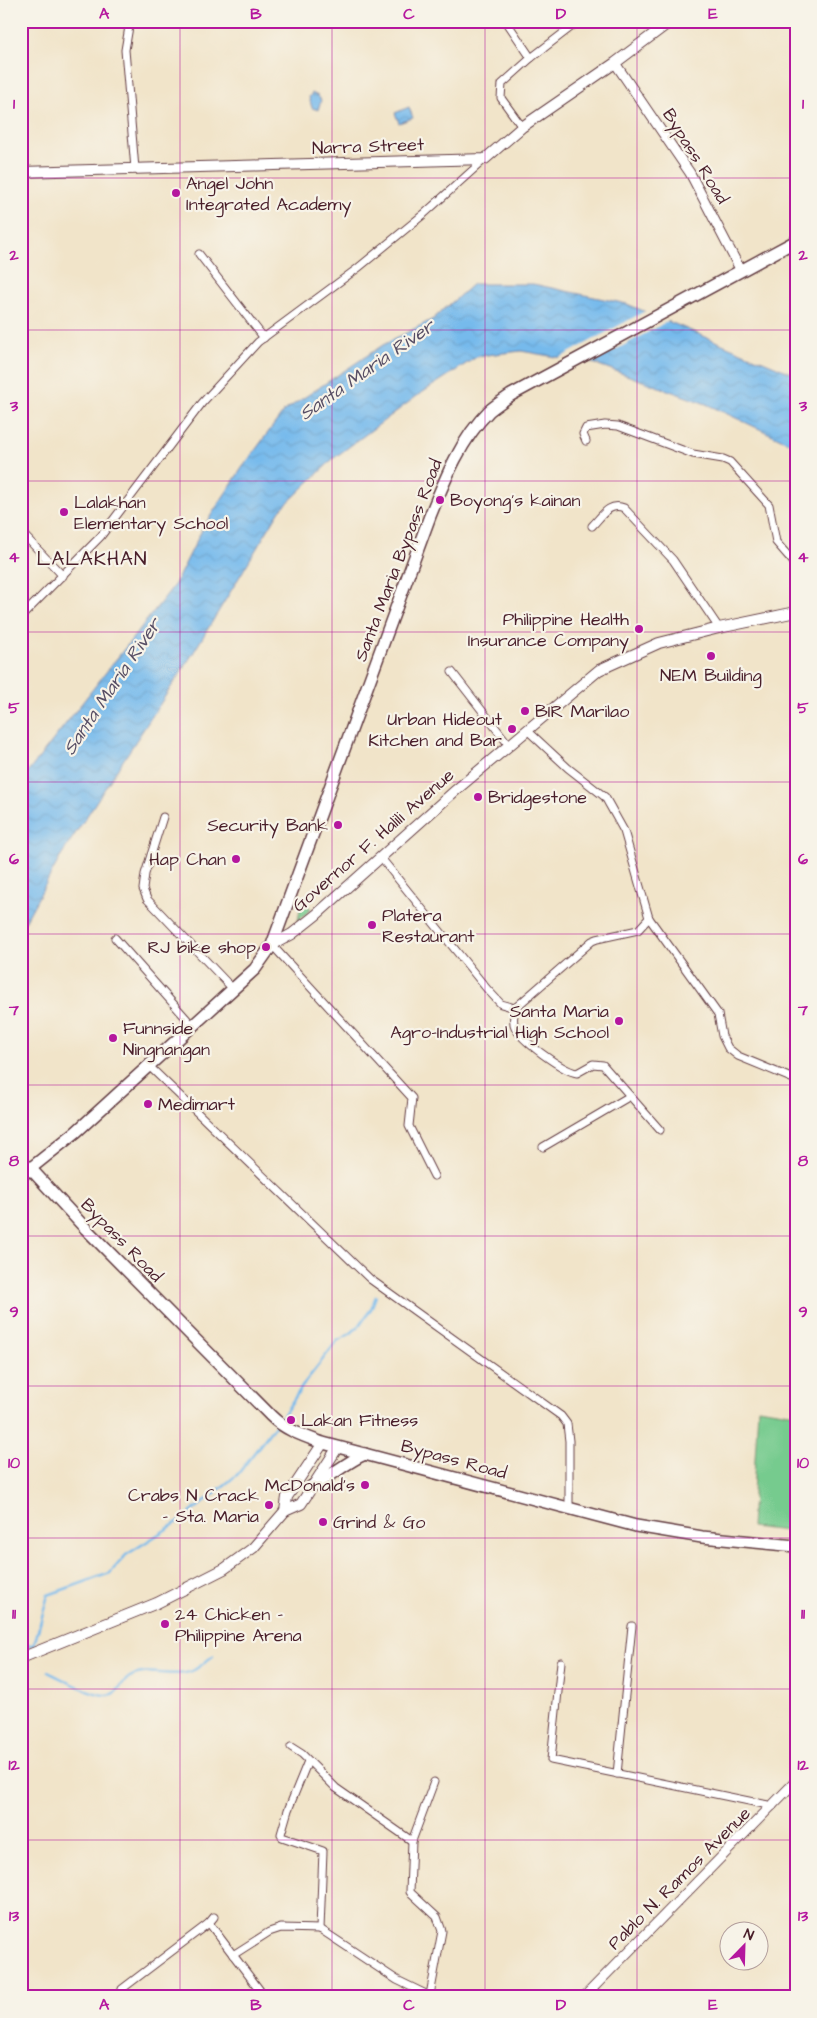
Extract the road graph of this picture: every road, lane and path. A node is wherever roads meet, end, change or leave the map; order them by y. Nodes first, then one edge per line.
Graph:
1 (130, 21) edge
2 (506, 21) edge
3 (579, 21) edge
4 (670, 21) edge
5 (531, 58) junction
6 (614, 63) junction
7 (522, 127) junction
8 (485, 159) junction
9 (135, 169) junction
10 (21, 172) edge
11 (796, 241) edge
12 (199, 254) dead end
13 (741, 271) junction
14 (264, 338) junction
15 (586, 441) dead end
16 (592, 526) dead end
17 (21, 532) edge
18 (796, 565) edge
19 (63, 576) junction
20 (796, 612) edge
21 (21, 617) edge
22 (719, 628) junction
23 (452, 672) dead end
24 (527, 730) junction
25 (509, 745) junction
26 (163, 817) dead end
27 (381, 858) junction
28 (649, 918) junction
29 (115, 938) dead end
30 (272, 945) junction
31 (233, 989) junction
32 (515, 1008) junction
33 (193, 1026) junction
34 (149, 1066) junction
35 (796, 1080) edge
36 (630, 1096) junction
37 (660, 1130) dead end
38 (543, 1147) dead end
39 (26, 1173) edge
40 (434, 1176) dead end
41 (323, 1443) junction
42 (338, 1447) junction
43 (365, 1454) junction
44 (312, 1486) junction
45 (569, 1509) junction
46 (284, 1512) junction
47 (796, 1546) edge
48 (632, 1626) dead end
49 (21, 1658) edge
50 (561, 1662) dead end
51 (291, 1747) dead end
52 (308, 1761) junction
53 (616, 1774) junction
54 (796, 1781) edge
55 (434, 1782) dead end
56 (772, 1806) junction
57 (412, 1841) junction
58 (214, 1916) dead end
59 (209, 1923) junction
60 (320, 1929) junction
61 (233, 1955) junction
62 (431, 1996) edge
63 (120, 1997) edge
64 (265, 1997) edge
65 (584, 1997) edge

1 - 9 street
2 - 5 street
3 - 5 street
4 - 6 main road
5 - 7 street
6 - 7 main road
6 - 13 street, Bypass Road
7 - 8 main road
8 - 9 main road, Narra Street
8 - 14 street
9 - 10 main road, Narra Street
11 - 13 main road, Santa Maria Bypass Road
12 - 14 street
13 - 30 main road, Santa Maria Bypass Road
14 - 19 street
15 - 18 street
16 - 22 street
17 - 19 street
19 - 21 street
20 - 22 main road, Governor F. Halili Avenue
22 - 24 main road, Governor F. Halili Avenue
23 - 25 street
24 - 25 main road, Governor F. Halili Avenue
24 - 28 street
25 - 27 main road, Governor F. Halili Avenue
26 - 31 street
27 - 30 main road, Governor F. Halili Avenue
27 - 32 street
28 - 32 street
28 - 35 street
29 - 33 street
30 - 31 main road, Governor F. Halili Avenue
30 - 40 street
31 - 33 main road, Governor F. Halili Avenue
32 - 36 street
33 - 34 main road, Governor F. Halili Avenue
34 - 39 main road, Governor F. Halili Avenue
34 - 45 street
36 - 37 street
36 - 38 street
39 - 41 main road, Bypass Road
41 - 42 main road, Bypass Road
41 - 46 main road
42 - 43 main road, Bypass Road
42 - 44 main road
43 - 44 main road
43 - 45 main road, Bypass Road
44 - 46 main road
45 - 47 main road, Bypass Road
46 - 49 main road
48 - 53 street
50 - 53 street
51 - 52 street
52 - 57 street
52 - 60 street
53 - 56 street
54 - 56 street, Pablo N. Ramos Avenue
55 - 57 street
56 - 65 street, Pablo N. Ramos Avenue
57 - 62 street
58 - 59 street
59 - 61 street
59 - 63 street
60 - 61 street
60 - 62 street
61 - 64 street

